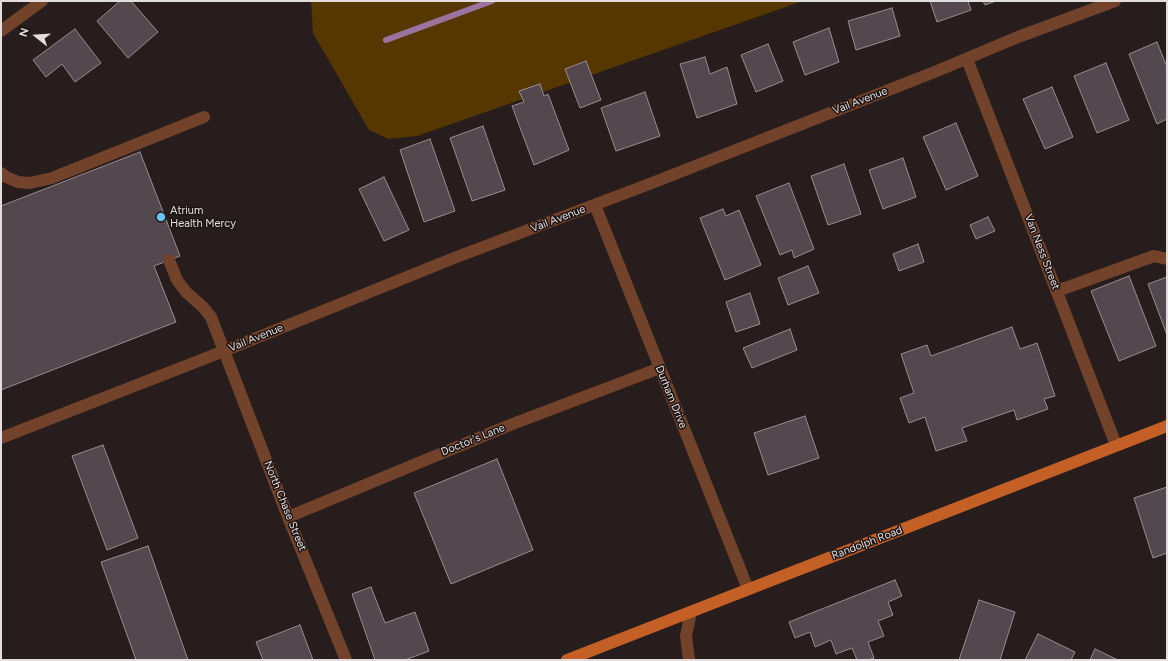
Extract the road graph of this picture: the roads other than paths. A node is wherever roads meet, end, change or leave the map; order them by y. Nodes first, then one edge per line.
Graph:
1 (42, 1) edge
2 (1115, 1) edge
3 (1, 31) edge
4 (967, 59) junction
5 (204, 117) dead end
6 (1, 174) edge
7 (595, 204) junction
8 (1167, 259) edge
9 (169, 260) dead end
10 (1057, 291) junction
11 (224, 351) junction
12 (660, 368) junction
13 (1167, 426) edge
14 (1, 438) edge
15 (1116, 445) junction
16 (288, 517) junction
17 (748, 589) junction
18 (690, 612) junction
19 (346, 660) edge
20 (567, 660) edge
21 (689, 660) edge

1 - 3 street
2 - 4 street, Vail Avenue
4 - 7 street, Vail Avenue
4 - 10 street, Van Ness Street
5 - 6 street
7 - 11 street, Vail Avenue
7 - 12 street, Durham Drive
8 - 10 street
9 - 11 street, North Chase Street
10 - 15 street, Van Ness Street
11 - 14 street, Vail Avenue
11 - 16 street, North Chase Street
12 - 16 street, Doctor's Lane
12 - 17 street, Durham Drive
13 - 15 main road, Randolph Road
15 - 17 main road, Randolph Road
16 - 19 street, North Chase Street
17 - 18 main road, Randolph Road
18 - 20 main road, Randolph Road
18 - 21 street

